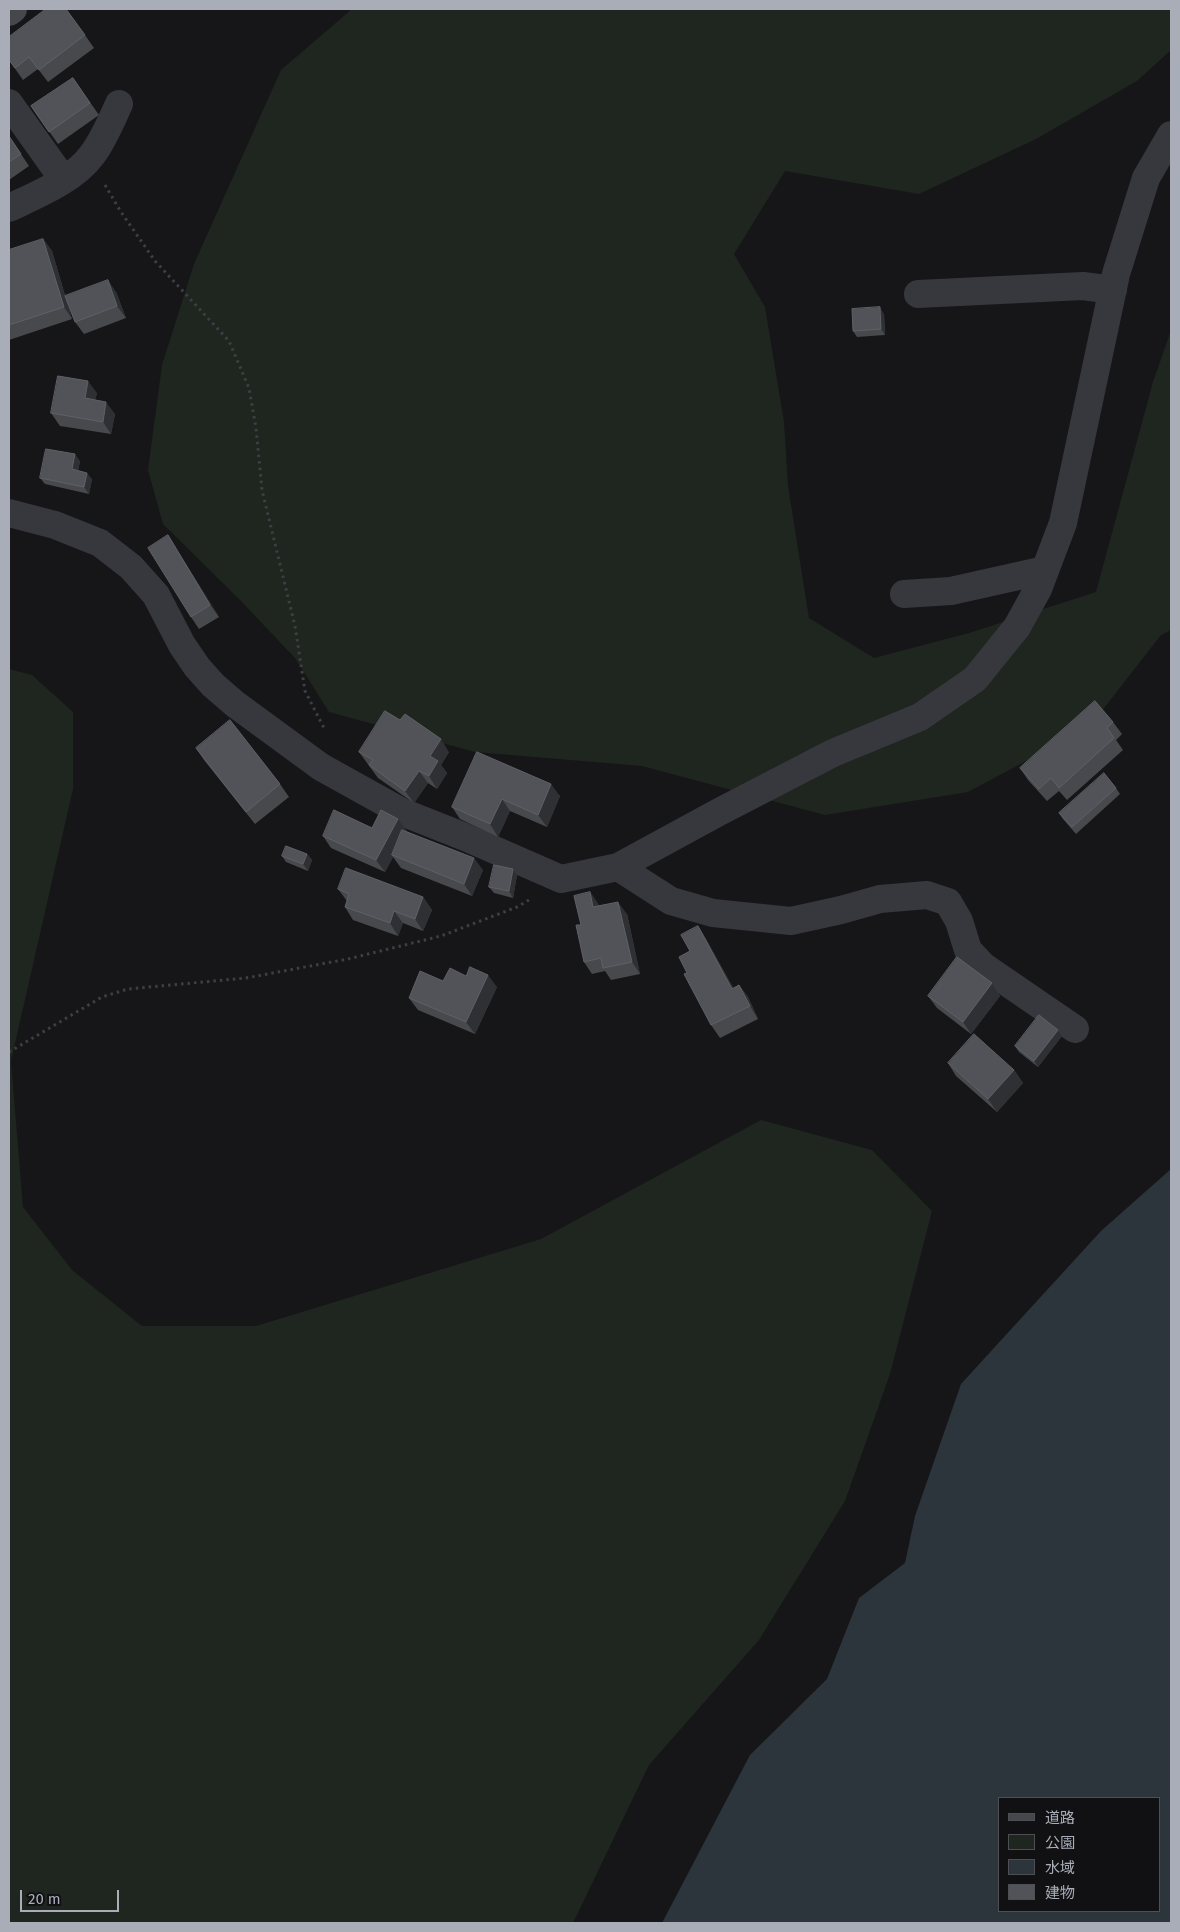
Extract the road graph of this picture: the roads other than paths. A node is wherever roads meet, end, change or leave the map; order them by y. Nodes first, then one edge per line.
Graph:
1 (14, 9) edge
2 (9, 12) edge
3 (9, 103) edge
4 (119, 104) dead end
5 (1171, 135) edge
6 (63, 179) junction
7 (9, 208) edge
8 (1113, 290) junction
9 (918, 294) dead end
10 (9, 514) edge
11 (1045, 570) junction
12 (904, 594) dead end
13 (618, 867) junction
14 (1075, 1029) dead end

1 - 2 street
3 - 6 street
4 - 6 street
5 - 8 street
6 - 7 street
8 - 9 street
8 - 11 street
10 - 13 street
11 - 12 street
11 - 13 street
13 - 14 street

